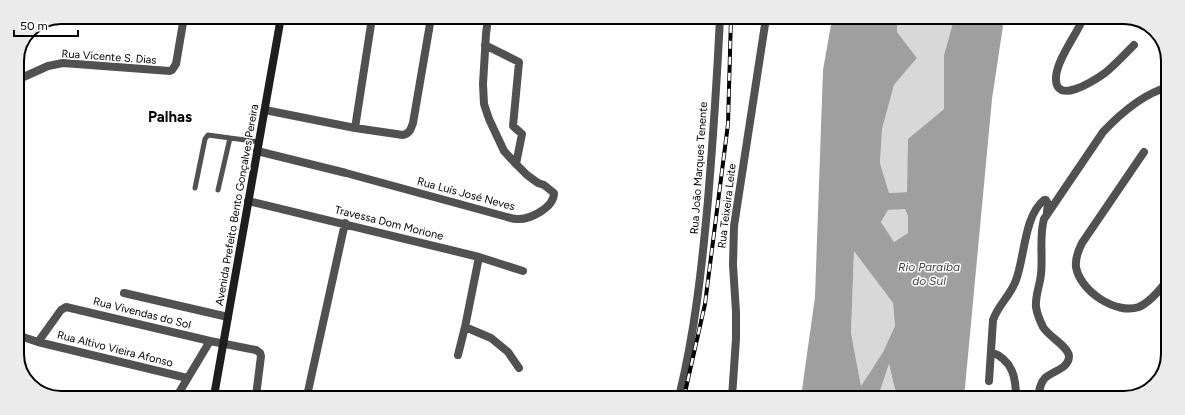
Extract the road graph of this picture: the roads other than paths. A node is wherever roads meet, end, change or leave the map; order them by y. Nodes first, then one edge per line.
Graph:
1 (183, 24) edge
2 (279, 24) edge
3 (371, 24) edge
4 (430, 24) edge
5 (487, 24) edge
6 (720, 24) edge
7 (765, 24) edge
8 (1080, 24) edge
9 (485, 45) junction
10 (1134, 45) dead end
11 (24, 77) edge
12 (1161, 89) edge
13 (265, 110) junction
14 (354, 128) junction
15 (230, 138) junction
16 (259, 142) junction
17 (257, 151) junction
18 (1144, 152) dead end
19 (516, 164) junction
20 (195, 188) dead end
21 (218, 190) dead end
22 (248, 200) junction
23 (1047, 213) junction
24 (345, 223) junction
25 (479, 257) junction
26 (523, 272) dead end
27 (1161, 288) edge
28 (124, 293) dead end
29 (69, 307) joint
30 (228, 317) junction
31 (465, 327) junction
32 (24, 337) edge
33 (210, 341) junction
34 (38, 342) junction
35 (224, 344) junction
36 (991, 352) junction
37 (458, 355) dead end
38 (519, 368) dead end
39 (187, 378) junction
40 (989, 381) dead end
41 (180, 391) edge
42 (215, 391) edge
43 (257, 391) edge
44 (308, 391) edge
45 (680, 391) edge
46 (732, 391) edge
47 (1016, 391) edge
48 (1039, 391) edge

1 - 11 street, Rua Vicente S. Dias
2 - 13 street, Avenida Prefeito Bento Gonçalves Pereira
3 - 14 street
4 - 14 street
5 - 9 street, Rua Luís José Neves
6 - 45 street, Rua João Marques Tenente
7 - 46 street, Rua Teixeira Leite
8 - 10 street
9 - 19 street, Rua Luís José Neves
9 - 19 street
12 - 23 street
13 - 14 street
13 - 16 street, Avenida Prefeito Bento Gonçalves Pereira
15 - 16 lane
15 - 20 lane
15 - 21 lane
16 - 17 street, Avenida Prefeito Bento Gonçalves Pereira
17 - 19 street, Rua Luís José Neves
17 - 22 street, Avenida Prefeito Bento Gonçalves Pereira
18 - 27 street
22 - 24 street, Travessa Dom Morione
22 - 30 street, Avenida Prefeito Bento Gonçalves Pereira
23 - 36 street
23 - 48 street
24 - 25 street, Travessa Dom Morione
24 - 44 street
25 - 26 street, Travessa Dom Morione
25 - 31 street
28 - 30 street
29 - 33 street, Rua Vivendas do Sol
29 - 34 street, Rua Altivo Vieira Afonso
30 - 35 street, Avenida Prefeito Bento Gonçalves Pereira
31 - 37 street
31 - 38 street
32 - 34 street, Rua Altivo Vieira Afonso
33 - 35 street, Rua Vivendas do Sol
33 - 39 street
34 - 39 street, Rua Altivo Vieira Afonso
35 - 42 street, Avenida Prefeito Bento Gonçalves Pereira
35 - 43 street, Rua Vivendas do Sol
36 - 40 street
36 - 47 street
39 - 41 street

